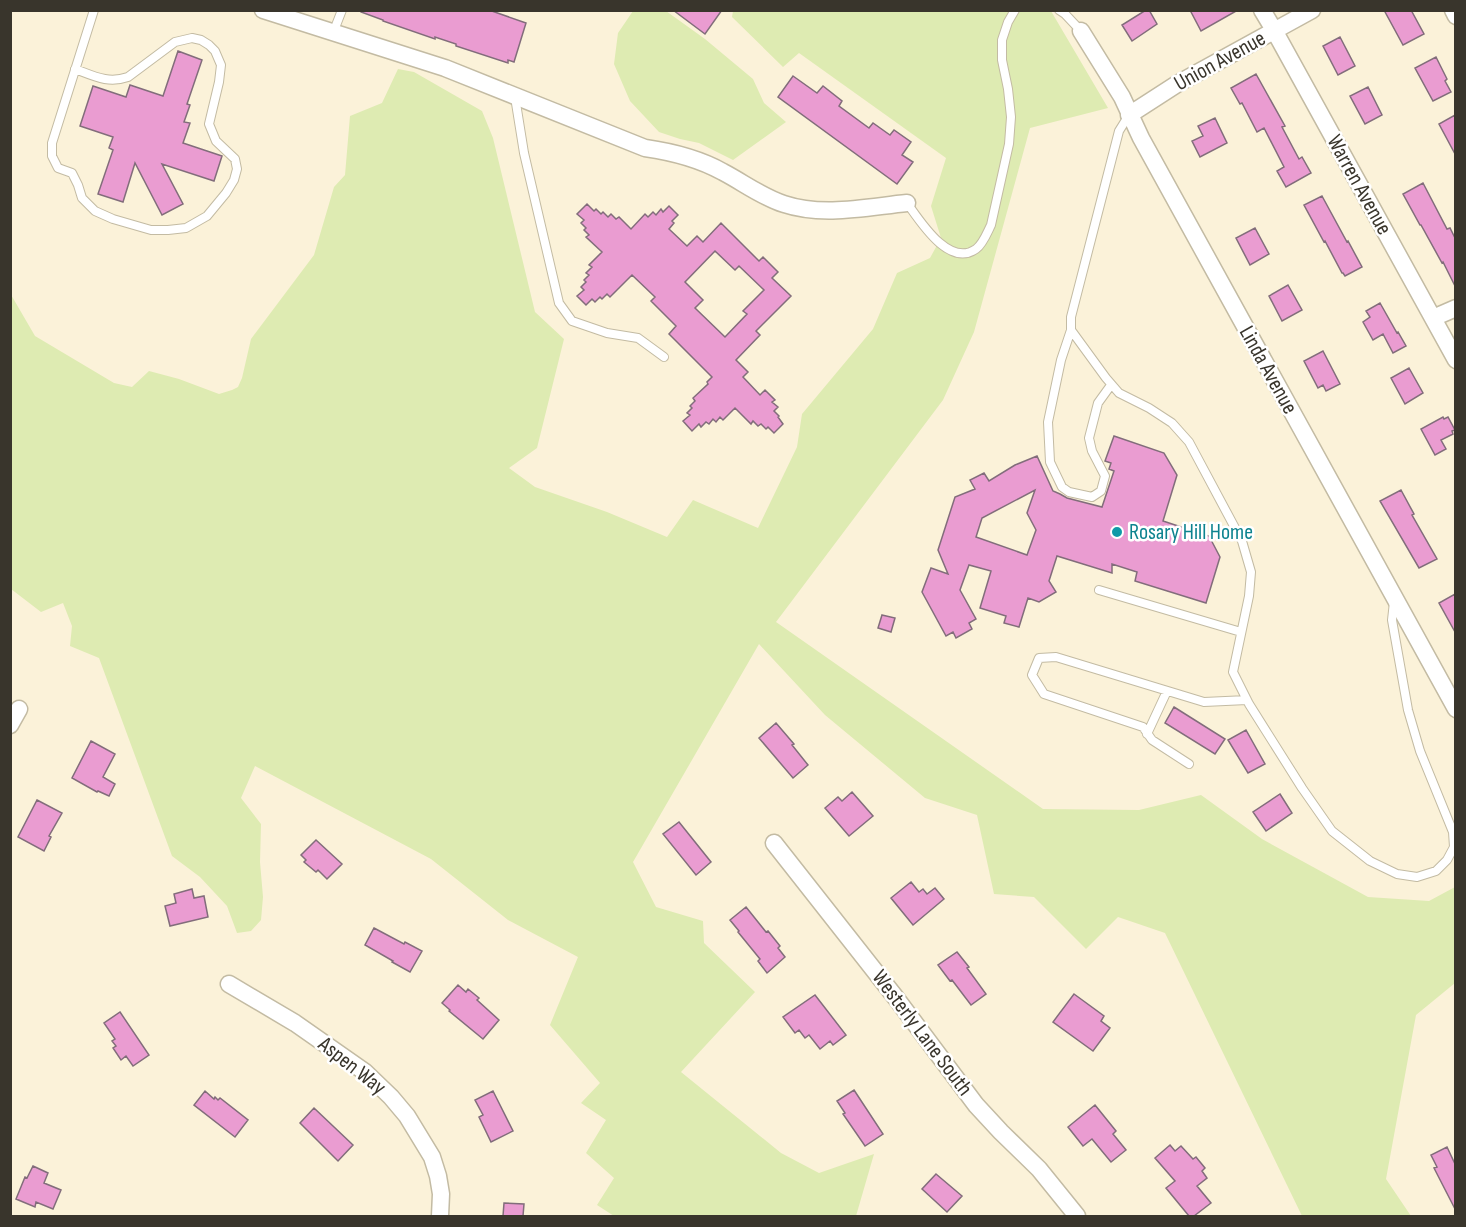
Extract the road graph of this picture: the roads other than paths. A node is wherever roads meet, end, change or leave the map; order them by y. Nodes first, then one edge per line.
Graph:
1 (94, 10) edge
2 (263, 10) edge
3 (342, 10) edge
4 (1015, 10) edge
5 (1059, 10) edge
6 (1262, 10) edge
7 (1312, 10) edge
8 (1453, 10) edge
9 (1455, 16) edge
10 (1274, 30) junction
11 (1081, 31) joint
12 (333, 33) junction
13 (75, 69) junction
14 (515, 96) junction
15 (1129, 115) junction
16 (907, 203) joint
17 (1455, 308) edge
18 (1433, 318) junction
19 (1071, 330) junction
20 (664, 357) dead end
21 (1455, 360) edge
22 (1112, 385) junction
23 (1099, 590) dead end
24 (1394, 596) junction
25 (1241, 632) junction
26 (1167, 691) junction
27 (1247, 700) junction
28 (19, 709) dead end
29 (1455, 709) edge
30 (10, 725) edge
31 (1148, 734) junction
32 (1189, 764) dead end
33 (774, 843) dead end
34 (229, 984) dead end
35 (440, 1216) edge
36 (1077, 1216) edge

1 - 13 lane
2 - 12 street
3 - 12 lane
4 - 16 lane
5 - 11 lane
6 - 10 street, Warren Avenue
7 - 10 street, Union Avenue
8 - 9 street
10 - 15 street, Union Avenue
10 - 18 street, Warren Avenue
11 - 15 street, Linda Avenue
12 - 14 street
13 - 13 lane
14 - 16 street
14 - 20 lane
15 - 19 lane
15 - 24 street, Linda Avenue
17 - 18 street
18 - 21 street, Warren Avenue
19 - 22 lane
19 - 22 lane
22 - 25 lane
23 - 25 lane
24 - 27 lane
24 - 29 street, Linda Avenue
25 - 27 lane
26 - 27 lane
26 - 31 lane
26 - 31 lane
28 - 30 street
31 - 32 lane
33 - 36 street, Westerly Lane South
34 - 35 street, Aspen Way

